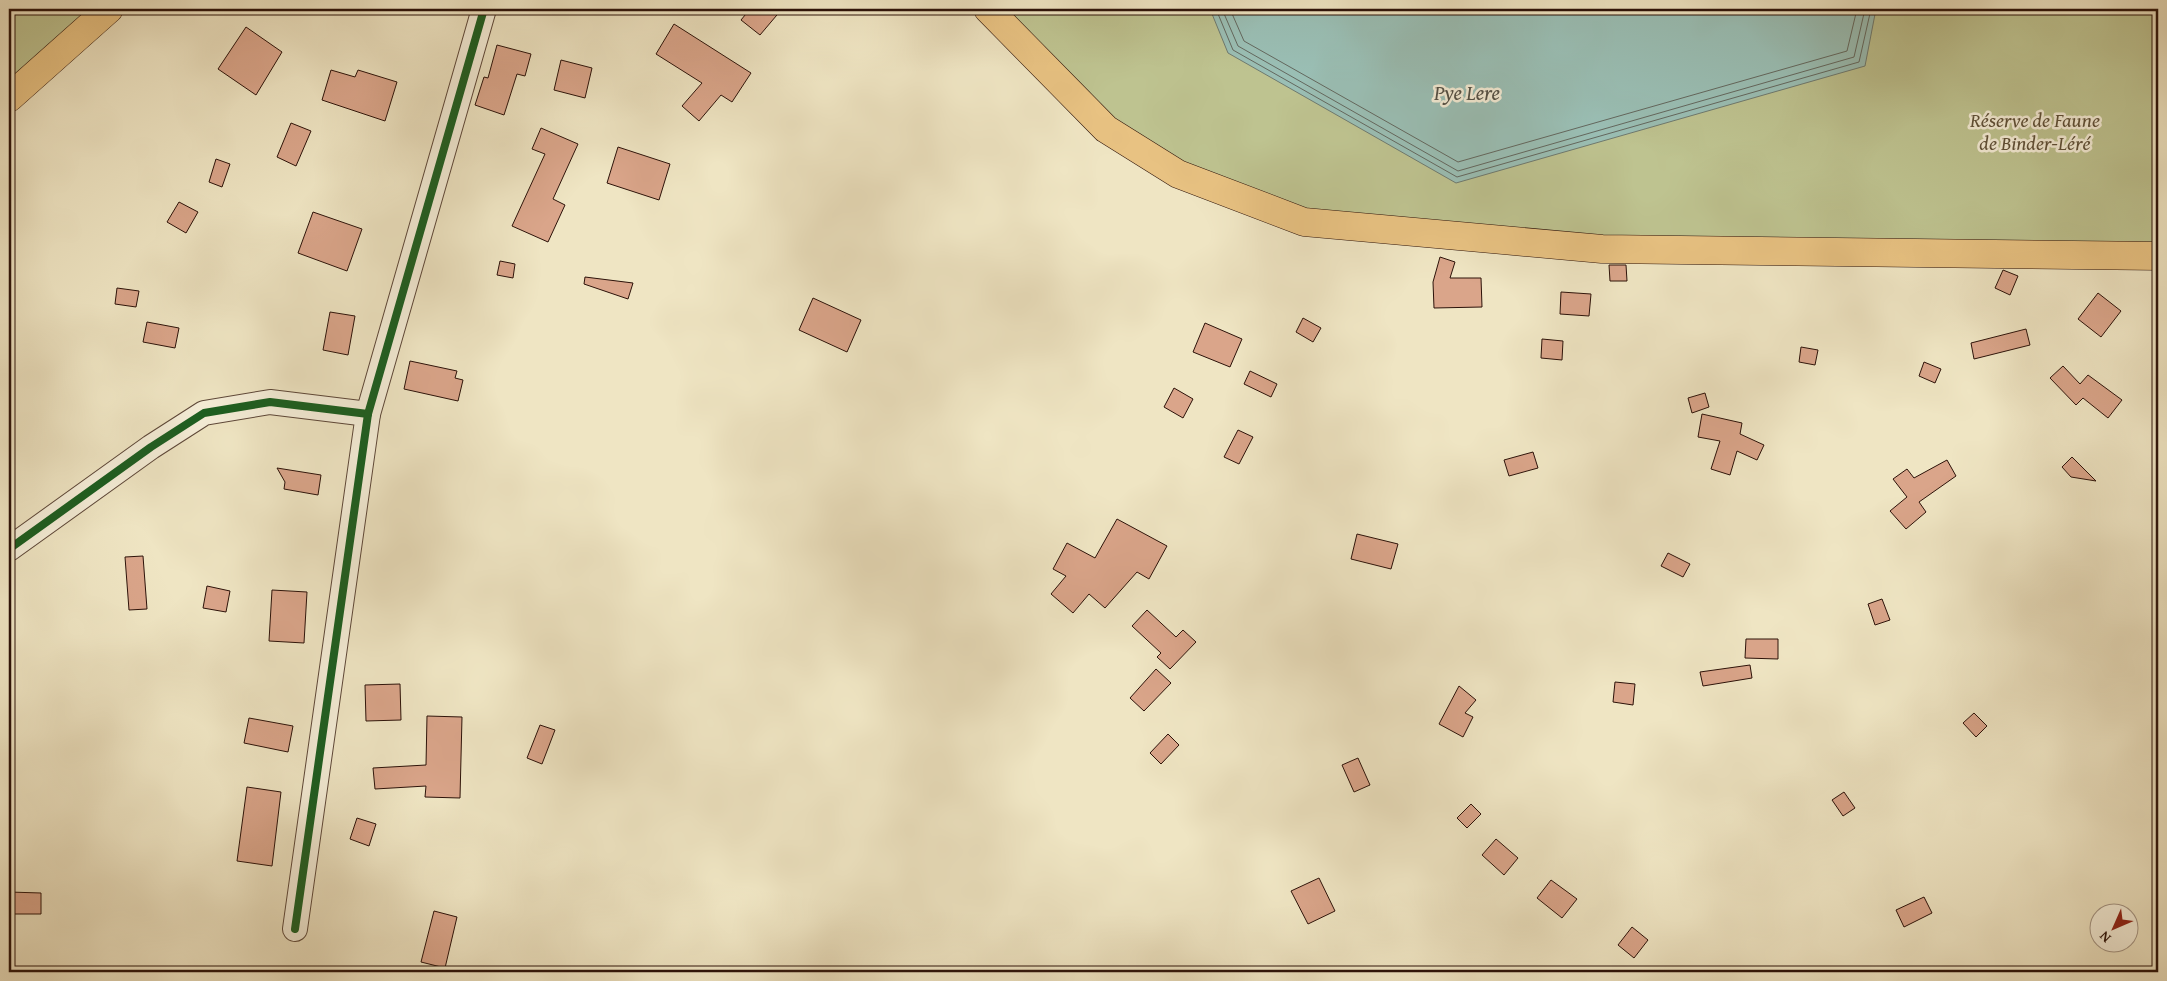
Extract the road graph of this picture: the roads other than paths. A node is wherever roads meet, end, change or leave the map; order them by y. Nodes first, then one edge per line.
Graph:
1 (109, 9) edge
2 (484, 9) edge
3 (988, 9) edge
4 (9, 98) edge
5 (2158, 256) edge
6 (368, 414) junction
7 (9, 549) edge
8 (295, 929) dead end

1 - 4 main road
2 - 6 street
3 - 5 main road
6 - 7 street
6 - 8 street

